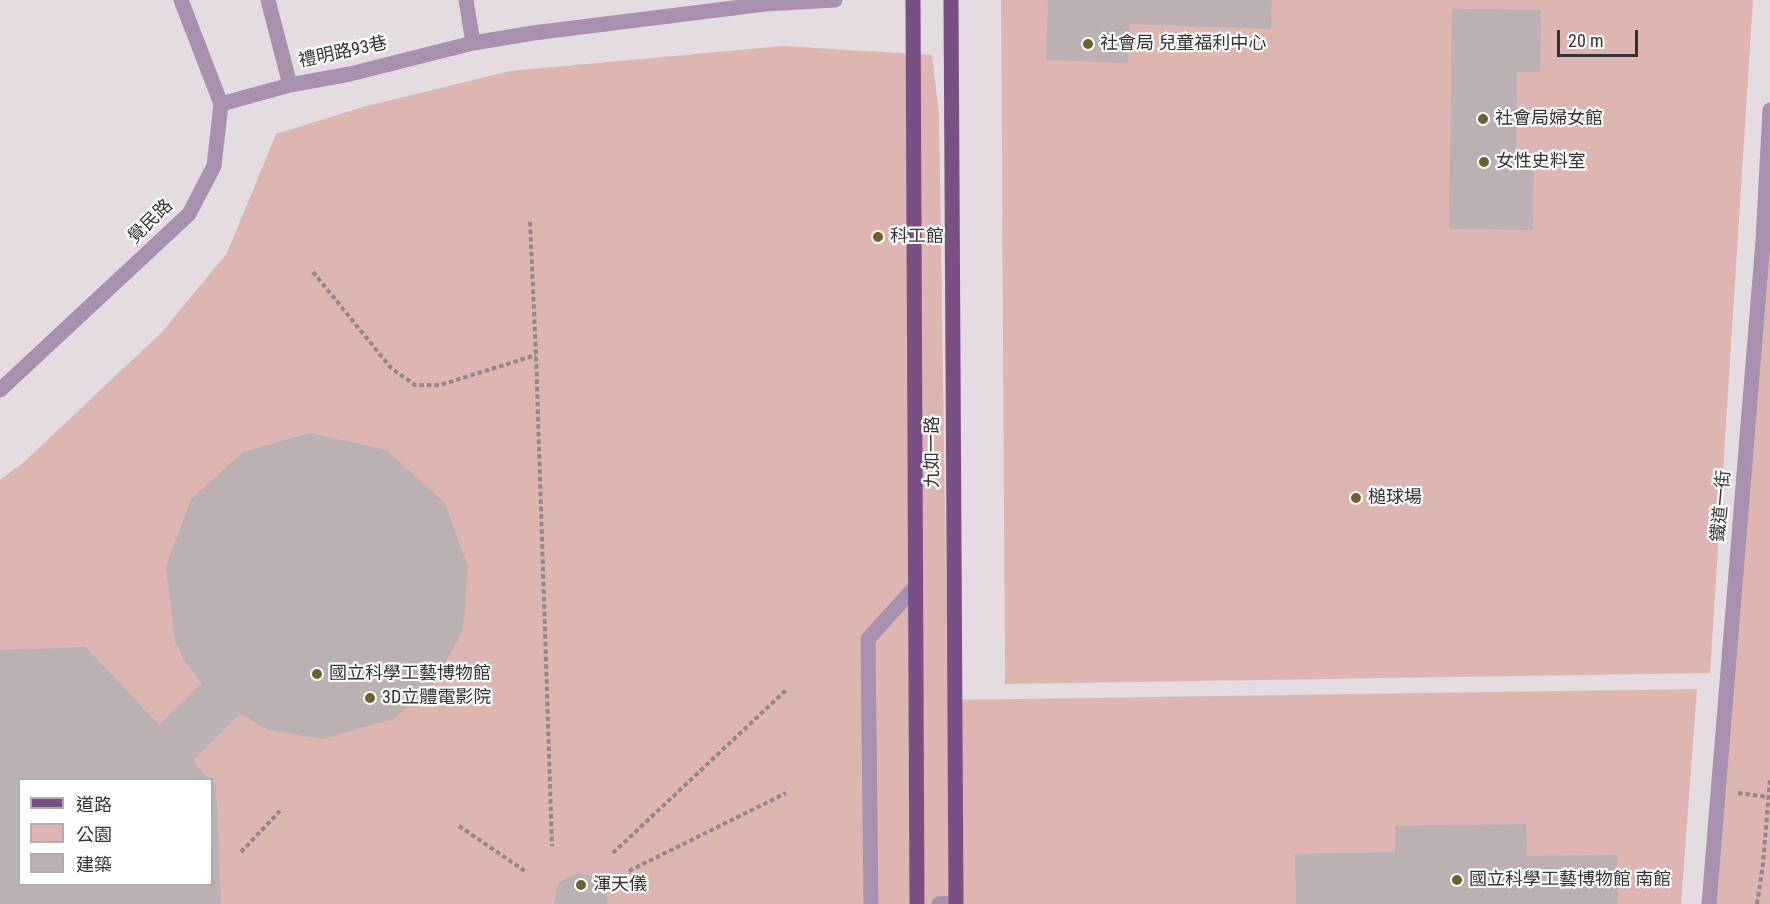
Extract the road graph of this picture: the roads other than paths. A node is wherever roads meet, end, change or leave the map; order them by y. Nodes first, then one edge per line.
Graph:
1 (181, 0) edge
2 (268, 0) edge
3 (466, 0) edge
4 (834, 0) edge
5 (913, 0) edge
6 (951, 0) edge
7 (670, 8) edge
8 (473, 43) junction
9 (290, 85) junction
10 (221, 104) junction
11 (1770, 110) edge
12 (1766, 242) edge
13 (0, 390) edge
14 (915, 587) junction
15 (871, 904) edge
16 (917, 904) edge
17 (939, 904) edge
18 (956, 904) edge
19 (1709, 904) edge

1 - 10 street, 覺民路
2 - 9 street
3 - 8 street
4 - 7 street, 禮明路93巷
5 - 14 main road, 九如一路
6 - 18 main road, 九如一路
7 - 8 street, 禮明路93巷
8 - 9 street, 禮明路93巷
9 - 10 street, 禮明路93巷
10 - 13 street, 覺民路
11 - 12 street, 鐵道一街
12 - 19 street, 鐵道一街
14 - 15 street
14 - 16 main road, 九如一路
17 - 18 street

